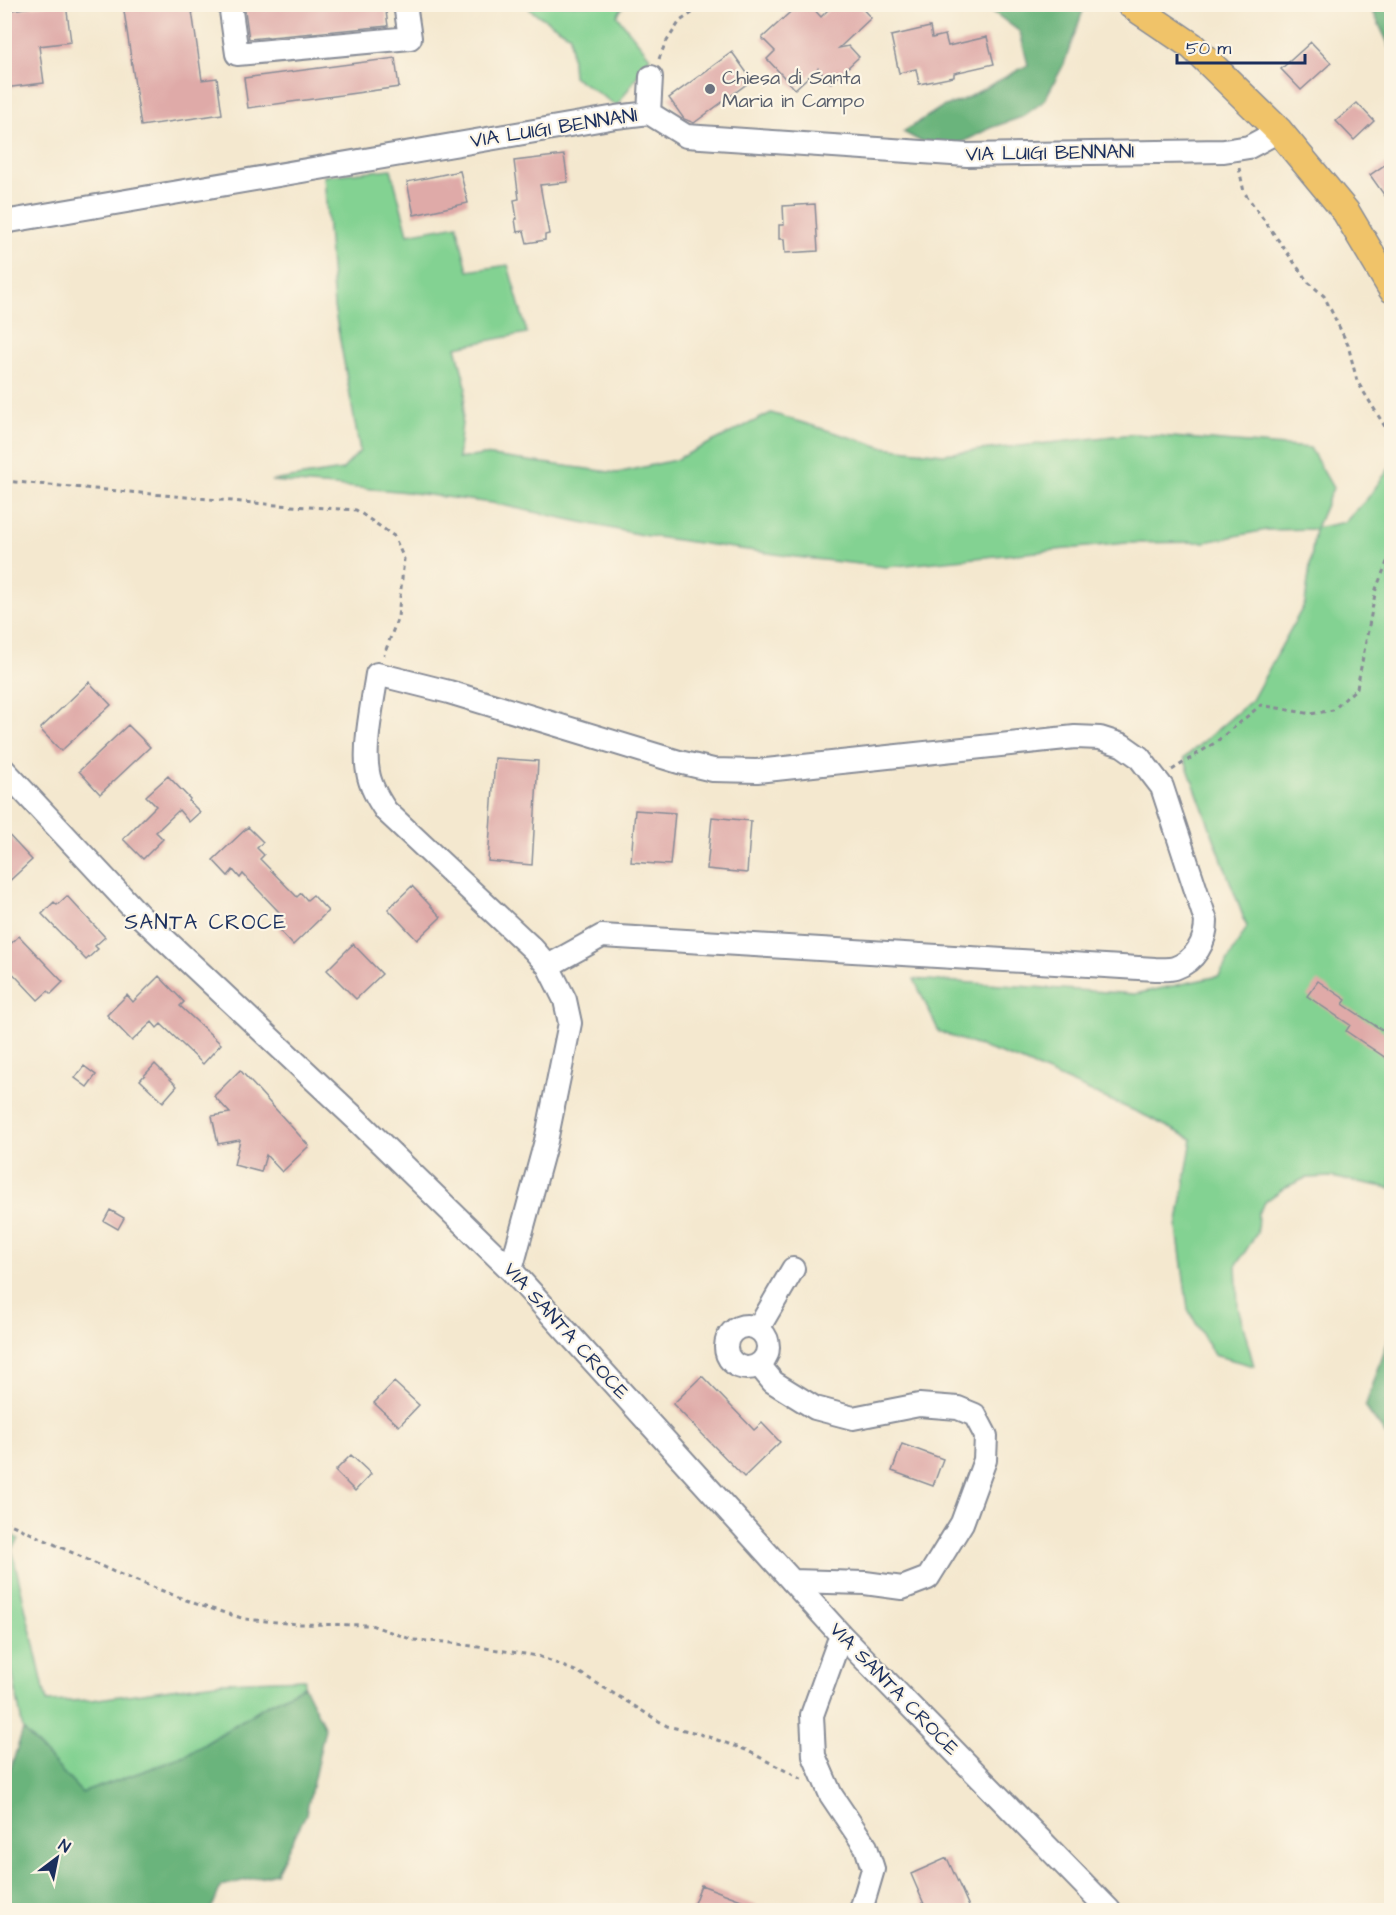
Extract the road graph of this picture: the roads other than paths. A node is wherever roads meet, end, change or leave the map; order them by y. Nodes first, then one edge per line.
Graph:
1 (230, 4) edge
2 (405, 4) edge
3 (1130, 4) edge
4 (651, 77) road end
5 (649, 113) junction
6 (1279, 131) junction
7 (4, 222) edge
8 (1392, 290) edge
9 (4, 770) edge
10 (548, 966) junction
11 (518, 1241) junction
12 (489, 1249) junction
13 (793, 1269) dead end
14 (511, 1270) junction
15 (758, 1329) junction
16 (759, 1365) junction
17 (792, 1581) junction
18 (841, 1635) junction
19 (861, 1911) edge
20 (1109, 1911) edge

1 - 2 street
3 - 6 main road
4 - 5 street
5 - 6 street, VIA LUIGI BENNANI
5 - 7 street, VIA LUIGI BENNANI
6 - 8 main road
9 - 12 street, VIA SANTA CROCE
10 - 10 street
10 - 11 street
11 - 12 street
11 - 14 street
12 - 14 street, VIA SANTA CROCE
13 - 15 street
14 - 17 street, VIA SANTA CROCE
15 - 16 street
15 - 16 street
16 - 17 street
17 - 18 street, VIA SANTA CROCE
18 - 19 street
18 - 20 street, VIA SANTA CROCE

